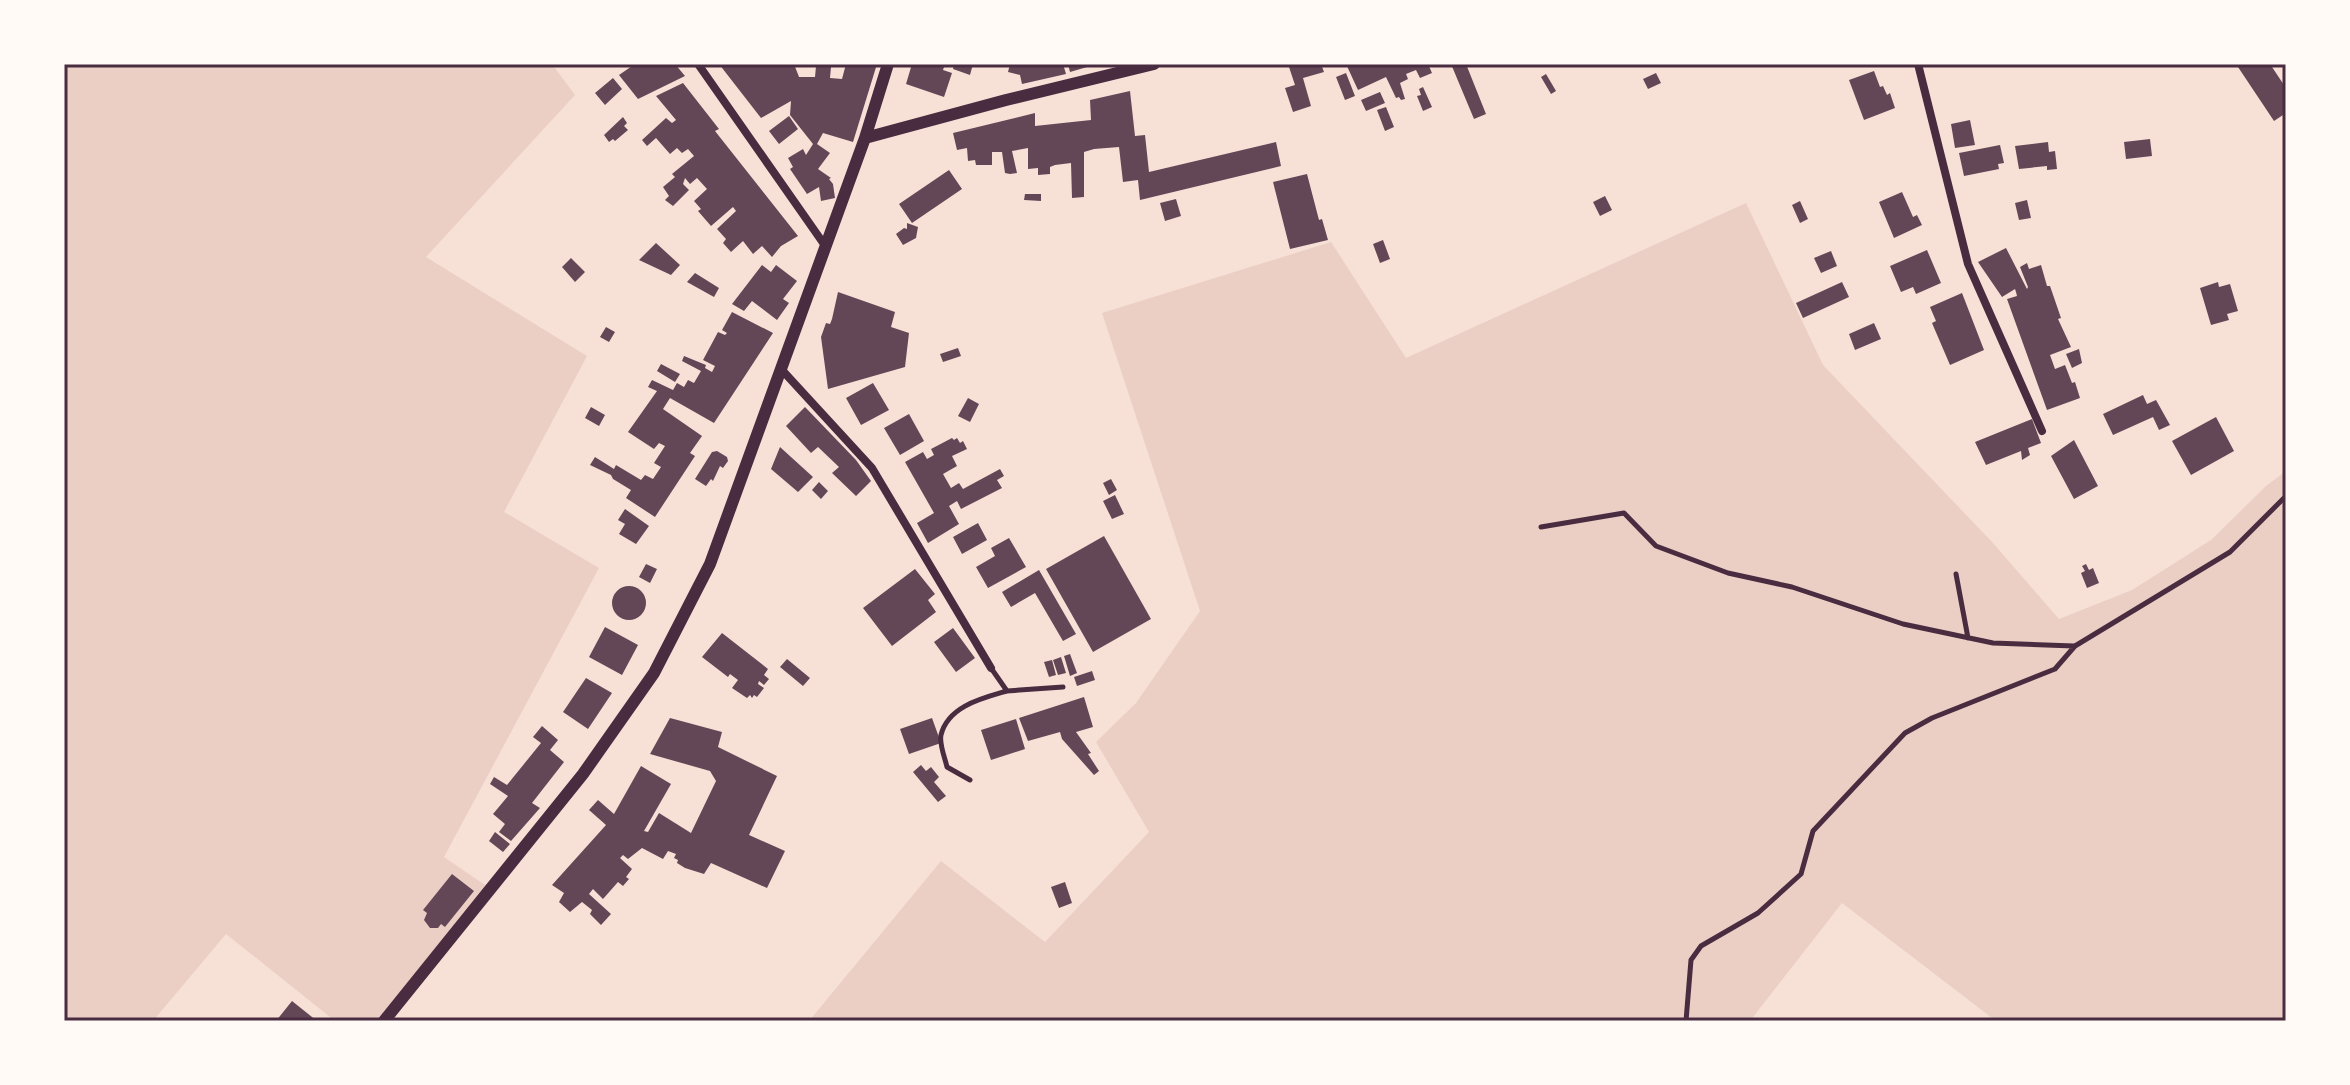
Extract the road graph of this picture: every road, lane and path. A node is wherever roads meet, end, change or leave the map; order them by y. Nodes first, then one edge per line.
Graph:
1 (698, 64) edge
2 (888, 64) edge
3 (1154, 64) edge
4 (1918, 64) edge
5 (865, 138) junction
6 (826, 247) junction
7 (782, 370) junction
8 (2042, 431) dead end
9 (2286, 496) edge
10 (1541, 527) dead end
11 (1956, 574) dead end
12 (1968, 638) junction
13 (2075, 646) junction
14 (991, 668) joint
15 (1063, 687) dead end
16 (1007, 691) junction
17 (970, 780) dead end
18 (384, 1021) edge
19 (1686, 1021) edge

1 - 6 street
2 - 5 street
3 - 5 street
4 - 8 street
5 - 6 street
6 - 7 street
7 - 14 street
7 - 18 street
9 - 13 lane
10 - 12 lane
11 - 12 lane
12 - 13 lane
13 - 19 lane
14 - 16 lane
15 - 16 lane
16 - 17 lane

